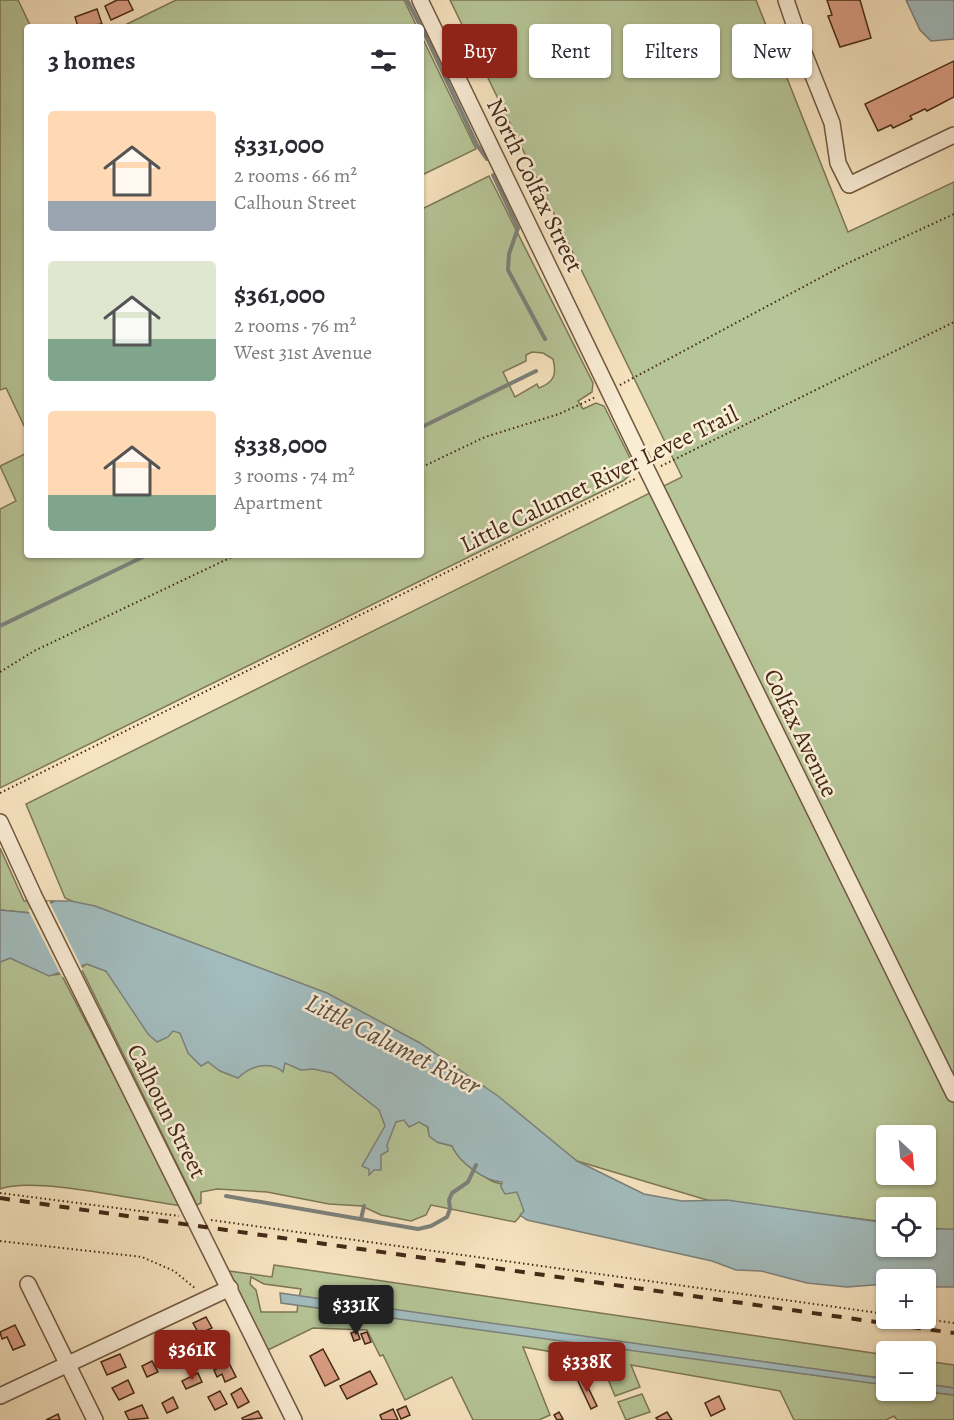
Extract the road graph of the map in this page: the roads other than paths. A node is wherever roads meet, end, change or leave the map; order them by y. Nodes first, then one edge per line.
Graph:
1 (420, 0) edge
2 (786, 0) edge
3 (954, 135) edge
4 (609, 391) joint
5 (0, 822) edge
6 (954, 1094) edge
7 (28, 1284) dead end
8 (230, 1288) junction
9 (68, 1365) junction
10 (0, 1396) edge
11 (95, 1420) edge
12 (294, 1420) edge

1 - 4 street, North Colfax Street
2 - 3 street
4 - 6 street, Colfax Avenue
5 - 8 street, Calhoun Street
7 - 9 street
8 - 9 street
8 - 12 street, Calhoun Street
9 - 10 street
9 - 11 street

